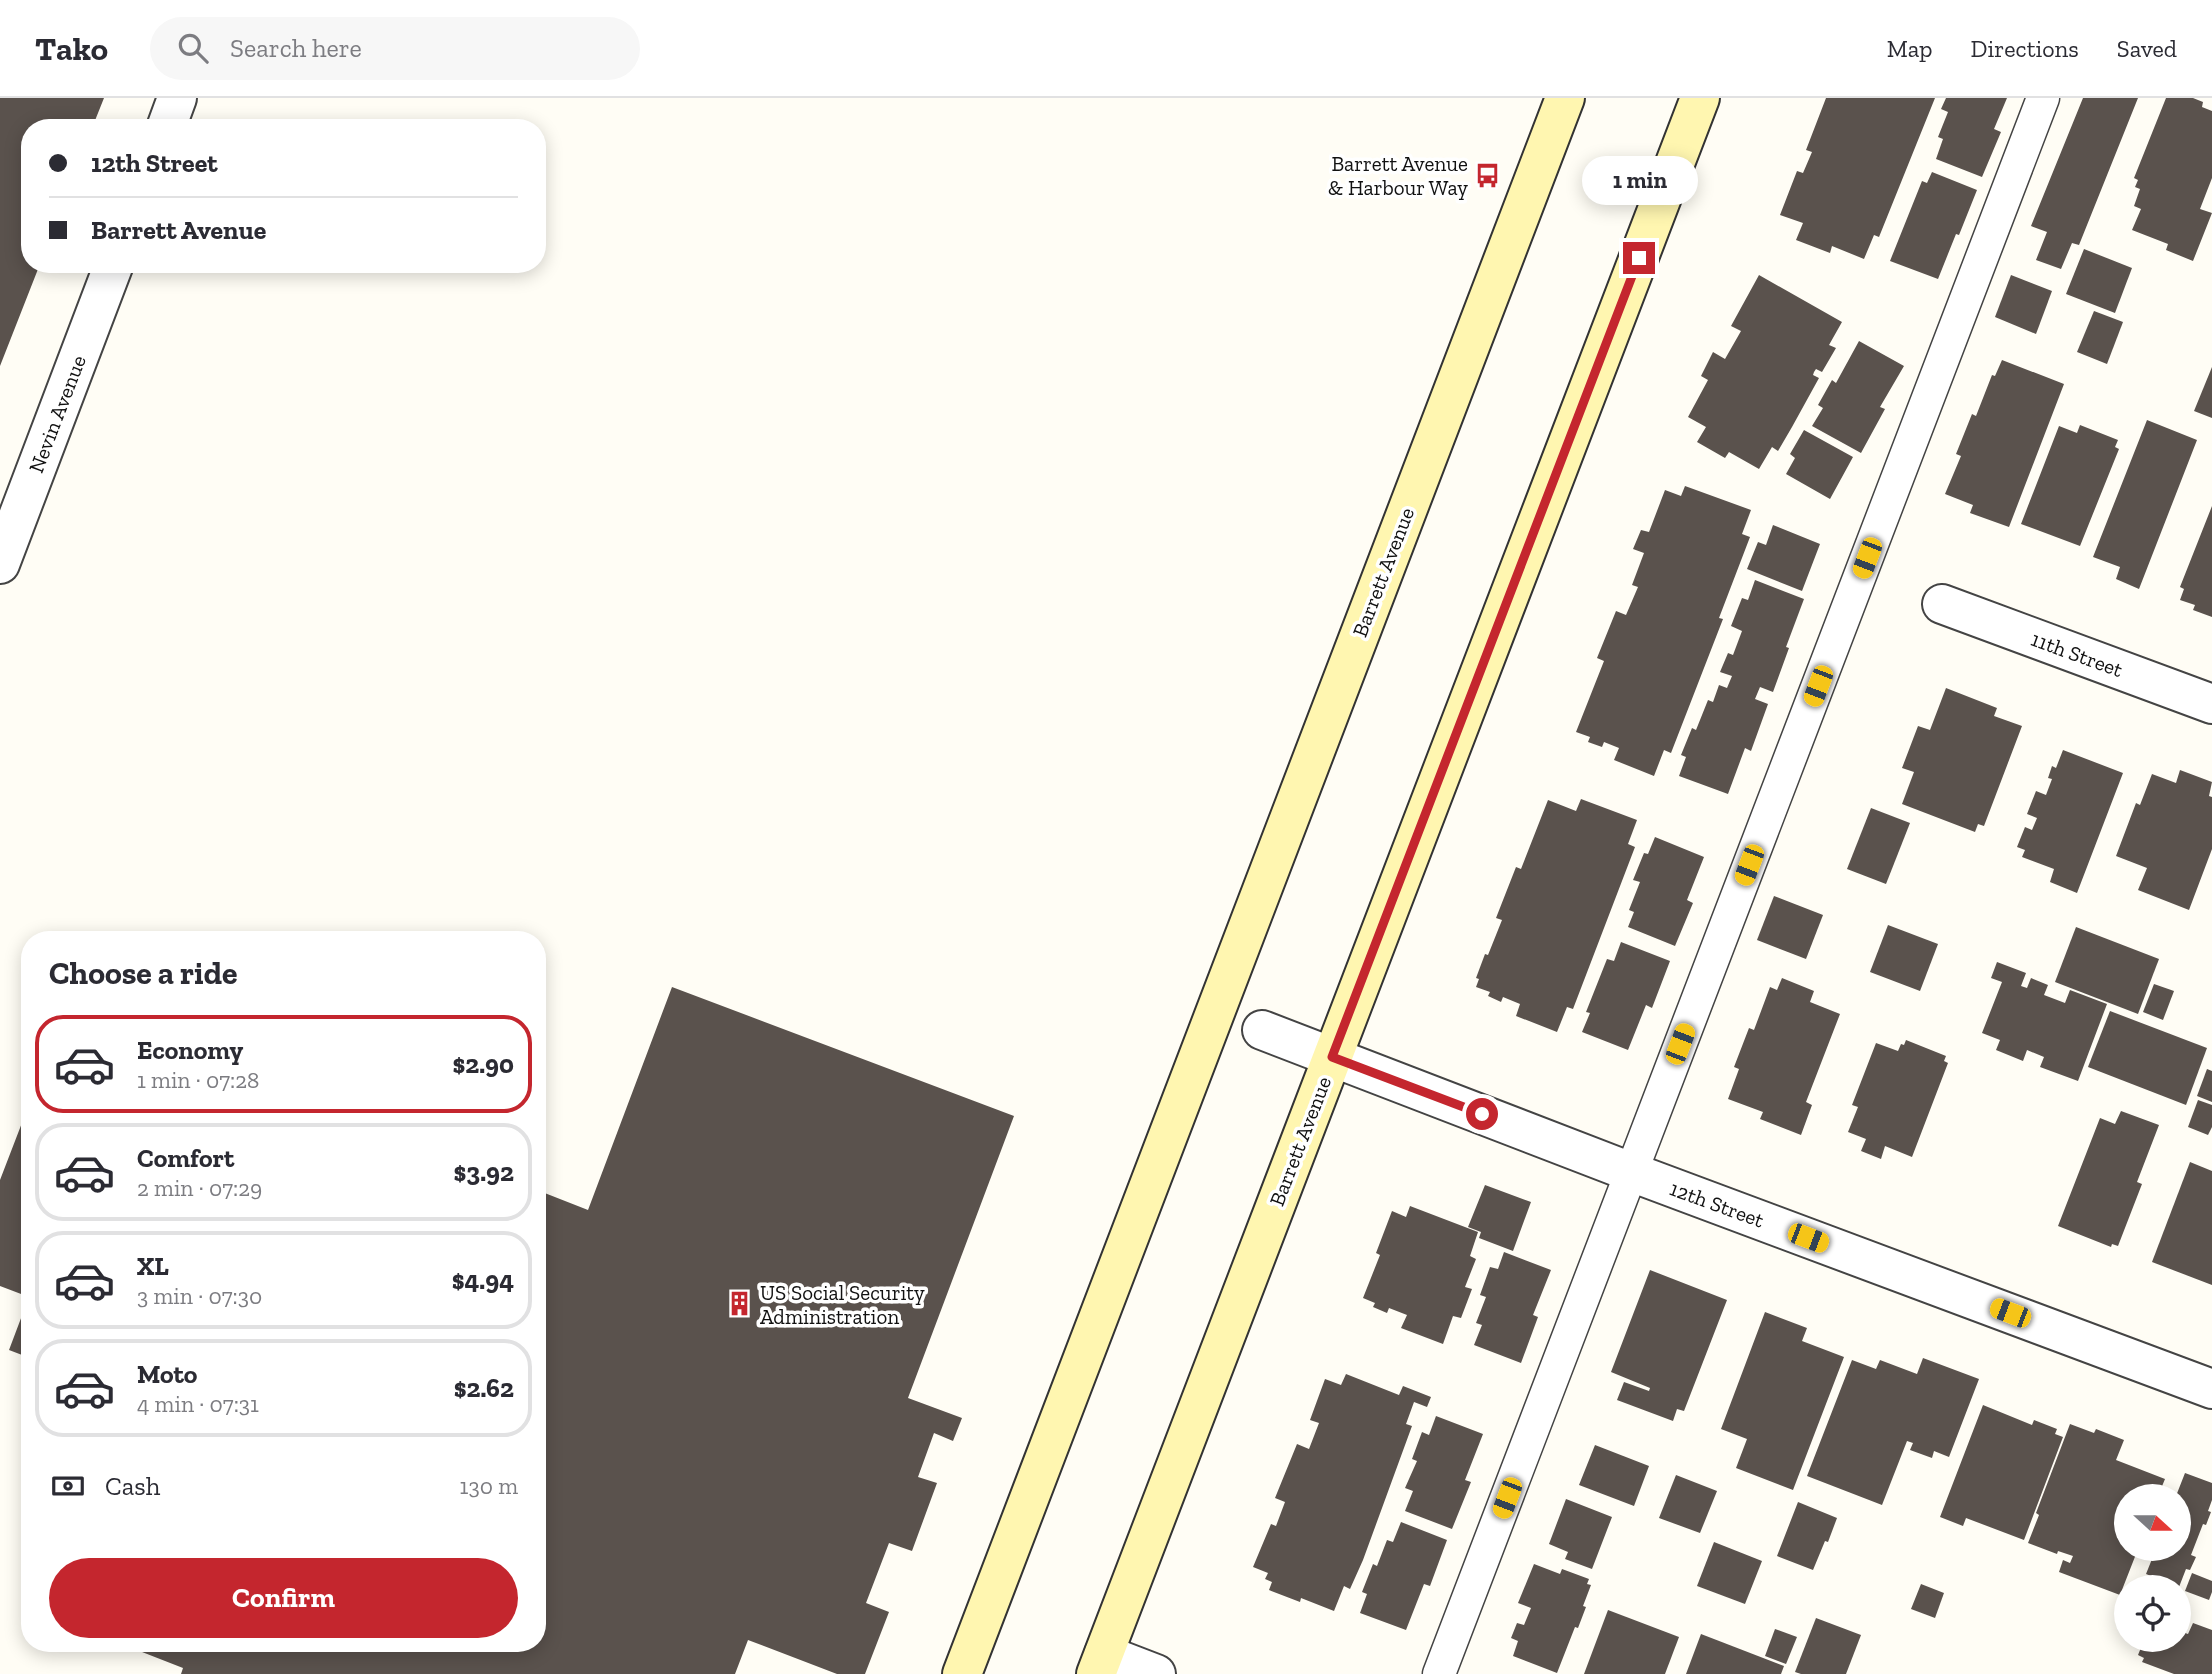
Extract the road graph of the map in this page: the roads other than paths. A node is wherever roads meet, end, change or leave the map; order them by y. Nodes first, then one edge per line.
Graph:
1 (177, 98) edge
2 (1565, 98) edge
3 (1700, 98) edge
4 (2043, 98) edge
5 (169, 119) edge
6 (110, 273) edge
7 (3, 548) edge
8 (1942, 604) dead end
9 (2212, 704) edge
10 (1262, 1030) dead end
11 (1332, 1057) junction
12 (1631, 1172) junction
13 (2212, 1389) edge
14 (1100, 1664) edge
15 (962, 1674) edge
16 (1156, 1674) edge
17 (1439, 1674) edge

1 - 5 street
2 - 15 main road, Barrett Avenue
3 - 11 main road, Barrett Avenue
4 - 12 lane
6 - 7 street, Nevin Avenue
8 - 9 street, 11th Street
10 - 11 street, 12th Street
11 - 12 street, 12th Street
11 - 14 main road, Barrett Avenue
12 - 13 street, 12th Street
12 - 17 lane
14 - 16 street

